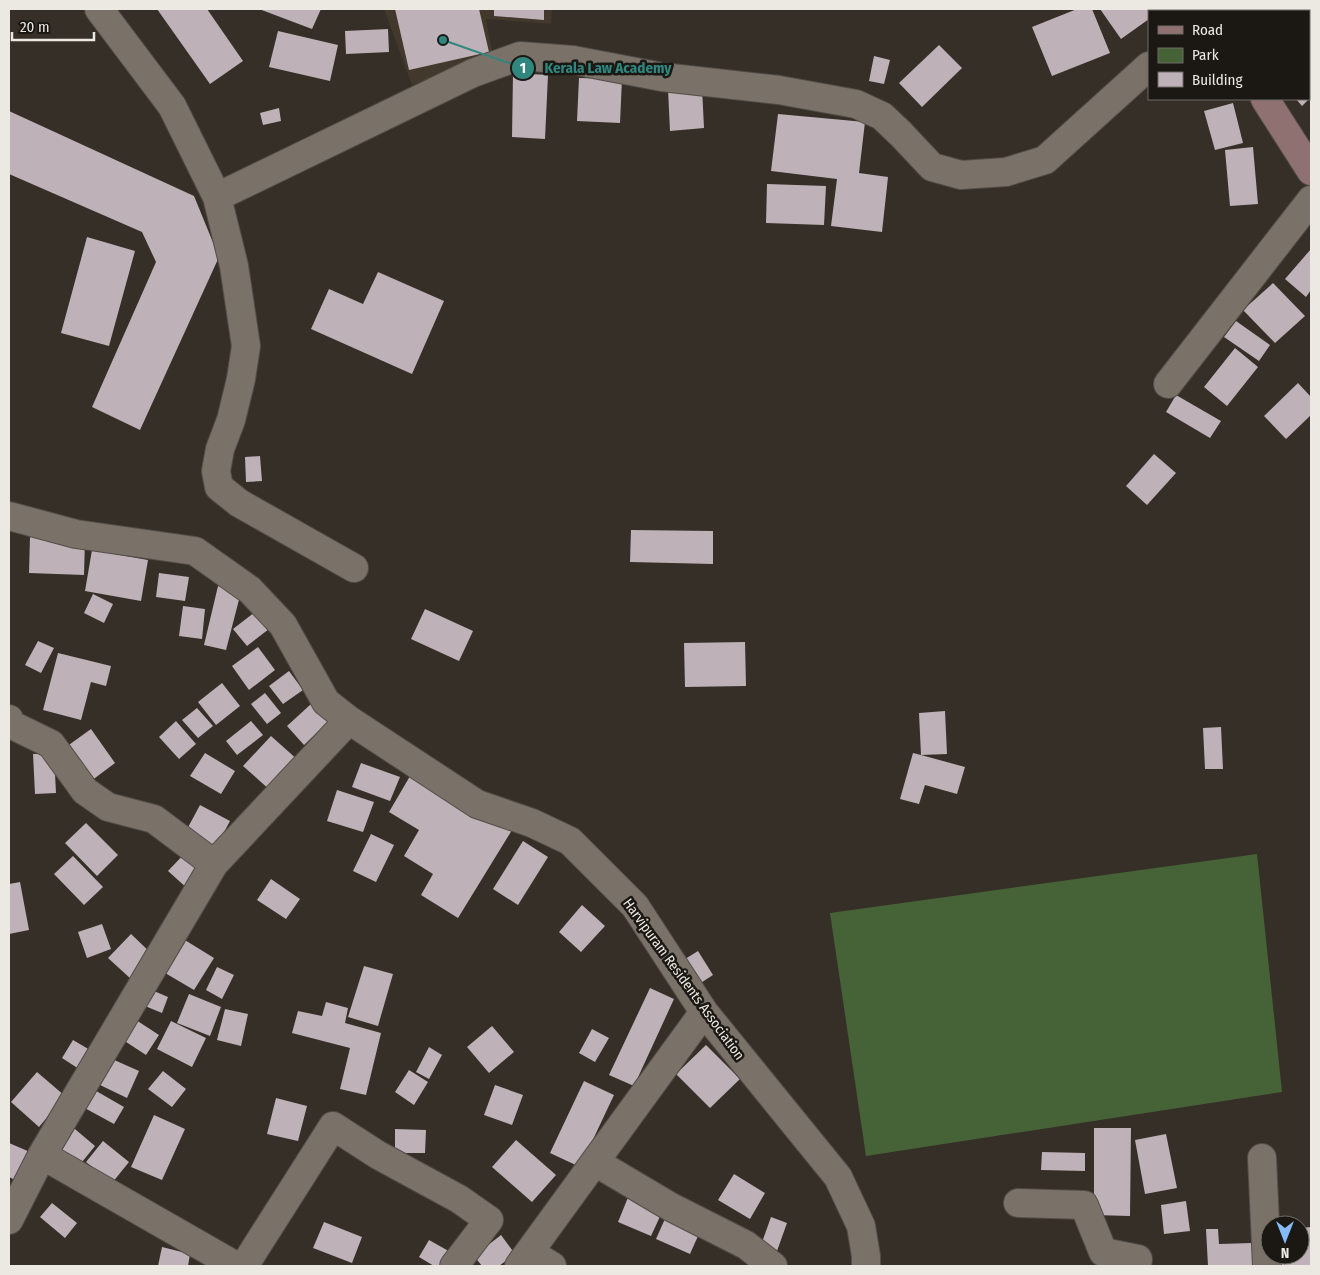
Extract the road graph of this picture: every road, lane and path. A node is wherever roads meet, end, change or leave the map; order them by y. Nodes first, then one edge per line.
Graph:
1 (99, 9) edge
2 (1148, 67) edge
3 (1265, 100) edge
4 (1311, 171) edge
5 (217, 197) junction
6 (1311, 200) edge
7 (1168, 384) dead end
8 (9, 516) edge
9 (354, 568) dead end
10 (9, 719) edge
11 (349, 720) junction
12 (214, 864) junction
13 (704, 1012) junction
14 (42, 1155) junction
15 (1262, 1158) dead end
16 (595, 1162) junction
17 (1018, 1203) dead end
18 (9, 1220) edge
19 (524, 1259) edge
20 (236, 1266) edge
21 (244, 1266) edge
22 (454, 1266) edge
23 (552, 1266) edge
24 (773, 1266) edge
25 (866, 1266) edge
26 (1137, 1266) edge
27 (1267, 1266) edge

1 - 5 street
2 - 5 street
3 - 4 main road
5 - 9 street
6 - 7 street
8 - 11 street, Harvipuram Residents Association
10 - 12 street
11 - 12 street
11 - 13 street, Harvipuram Residents Association
12 - 14 street
13 - 16 street
13 - 25 street, Harvipuram Residents Association
14 - 18 street
14 - 20 street
15 - 27 street
16 - 19 street
16 - 24 street
17 - 26 street
19 - 23 street
21 - 22 street

